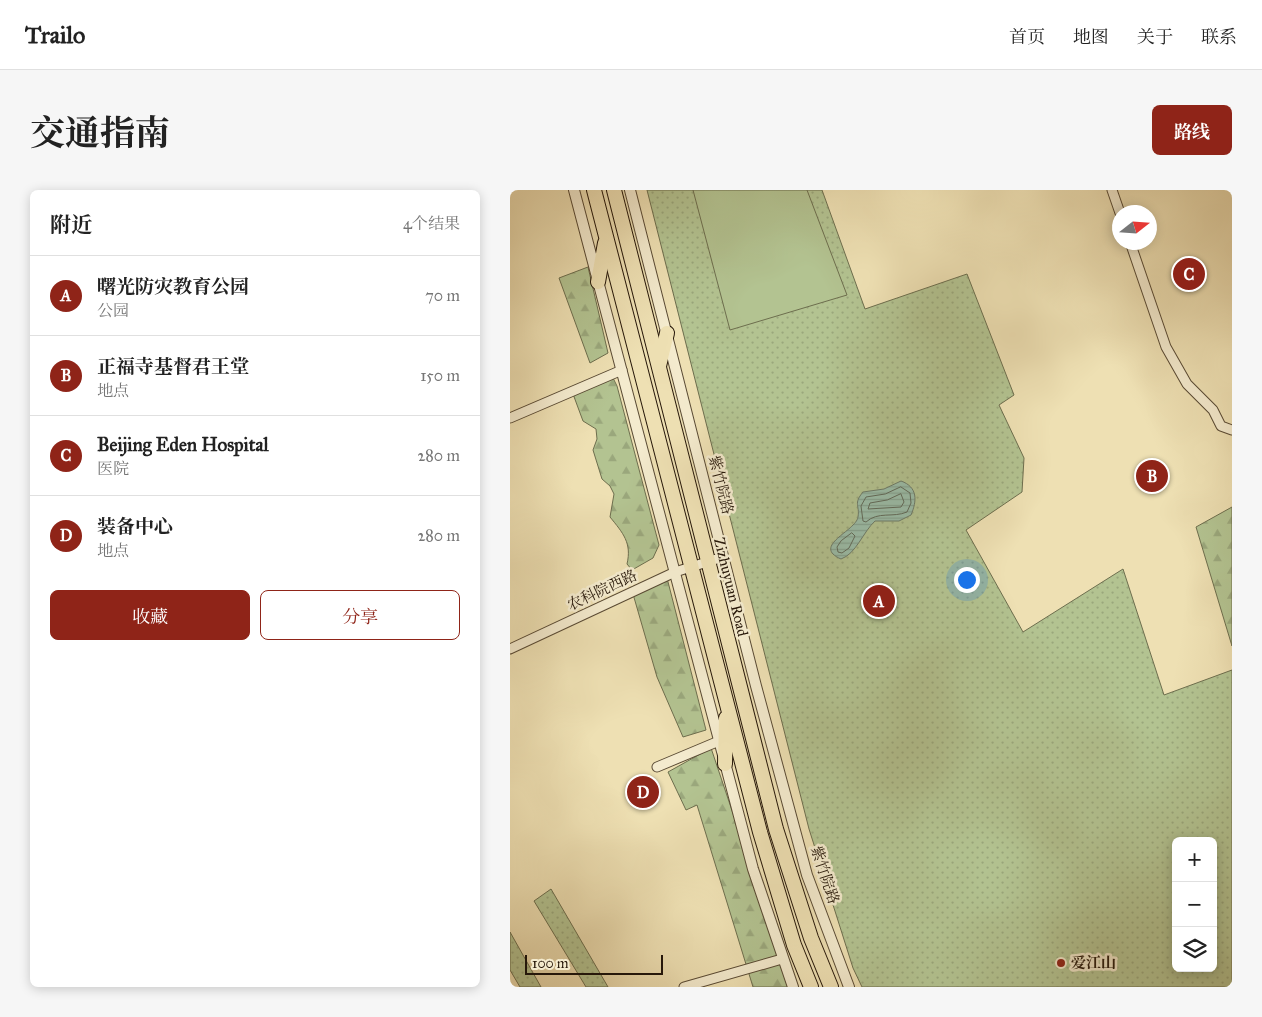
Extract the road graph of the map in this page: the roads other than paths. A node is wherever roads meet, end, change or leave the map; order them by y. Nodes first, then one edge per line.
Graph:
1 (574, 190) edge
2 (594, 190) edge
3 (614, 190) edge
4 (630, 190) edge
5 (1112, 190) edge
6 (1117, 205) edge
7 (606, 238) junction
8 (1133, 250) edge
9 (598, 282) junction
10 (667, 333) junction
11 (659, 369) junction
12 (622, 370) junction
13 (510, 418) edge
14 (1232, 430) edge
15 (724, 557) junction
16 (708, 562) junction
17 (692, 567) junction
18 (675, 572) junction
19 (510, 648) edge
20 (727, 702) junction
21 (719, 741) junction
22 (725, 764) junction
23 (657, 767) dead end
24 (782, 959) junction
25 (684, 987) edge
26 (793, 987) edge
27 (811, 987) edge
28 (831, 987) edge
29 (848, 987) edge

1 - 9 street
2 - 7 main road
3 - 11 main road, Zizhuyuan Road
4 - 10 street, 紫竹院路
5 - 6 street
7 - 9 main road
7 - 17 main road
8 - 14 street
9 - 12 street
10 - 11 main road
10 - 15 street, 紫竹院路
11 - 16 main road, Zizhuyuan Road
12 - 13 street
12 - 18 street
15 - 16 street, 农科院西路
15 - 29 street, 紫竹院路
16 - 17 street, 农科院西路
16 - 28 main road, Zizhuyuan Road
17 - 18 street, 农科院西路
17 - 20 main road
18 - 19 street, 农科院西路
18 - 21 street
20 - 22 main road
20 - 27 main road
21 - 22 street
21 - 23 street
22 - 24 street
24 - 25 street
24 - 26 street

